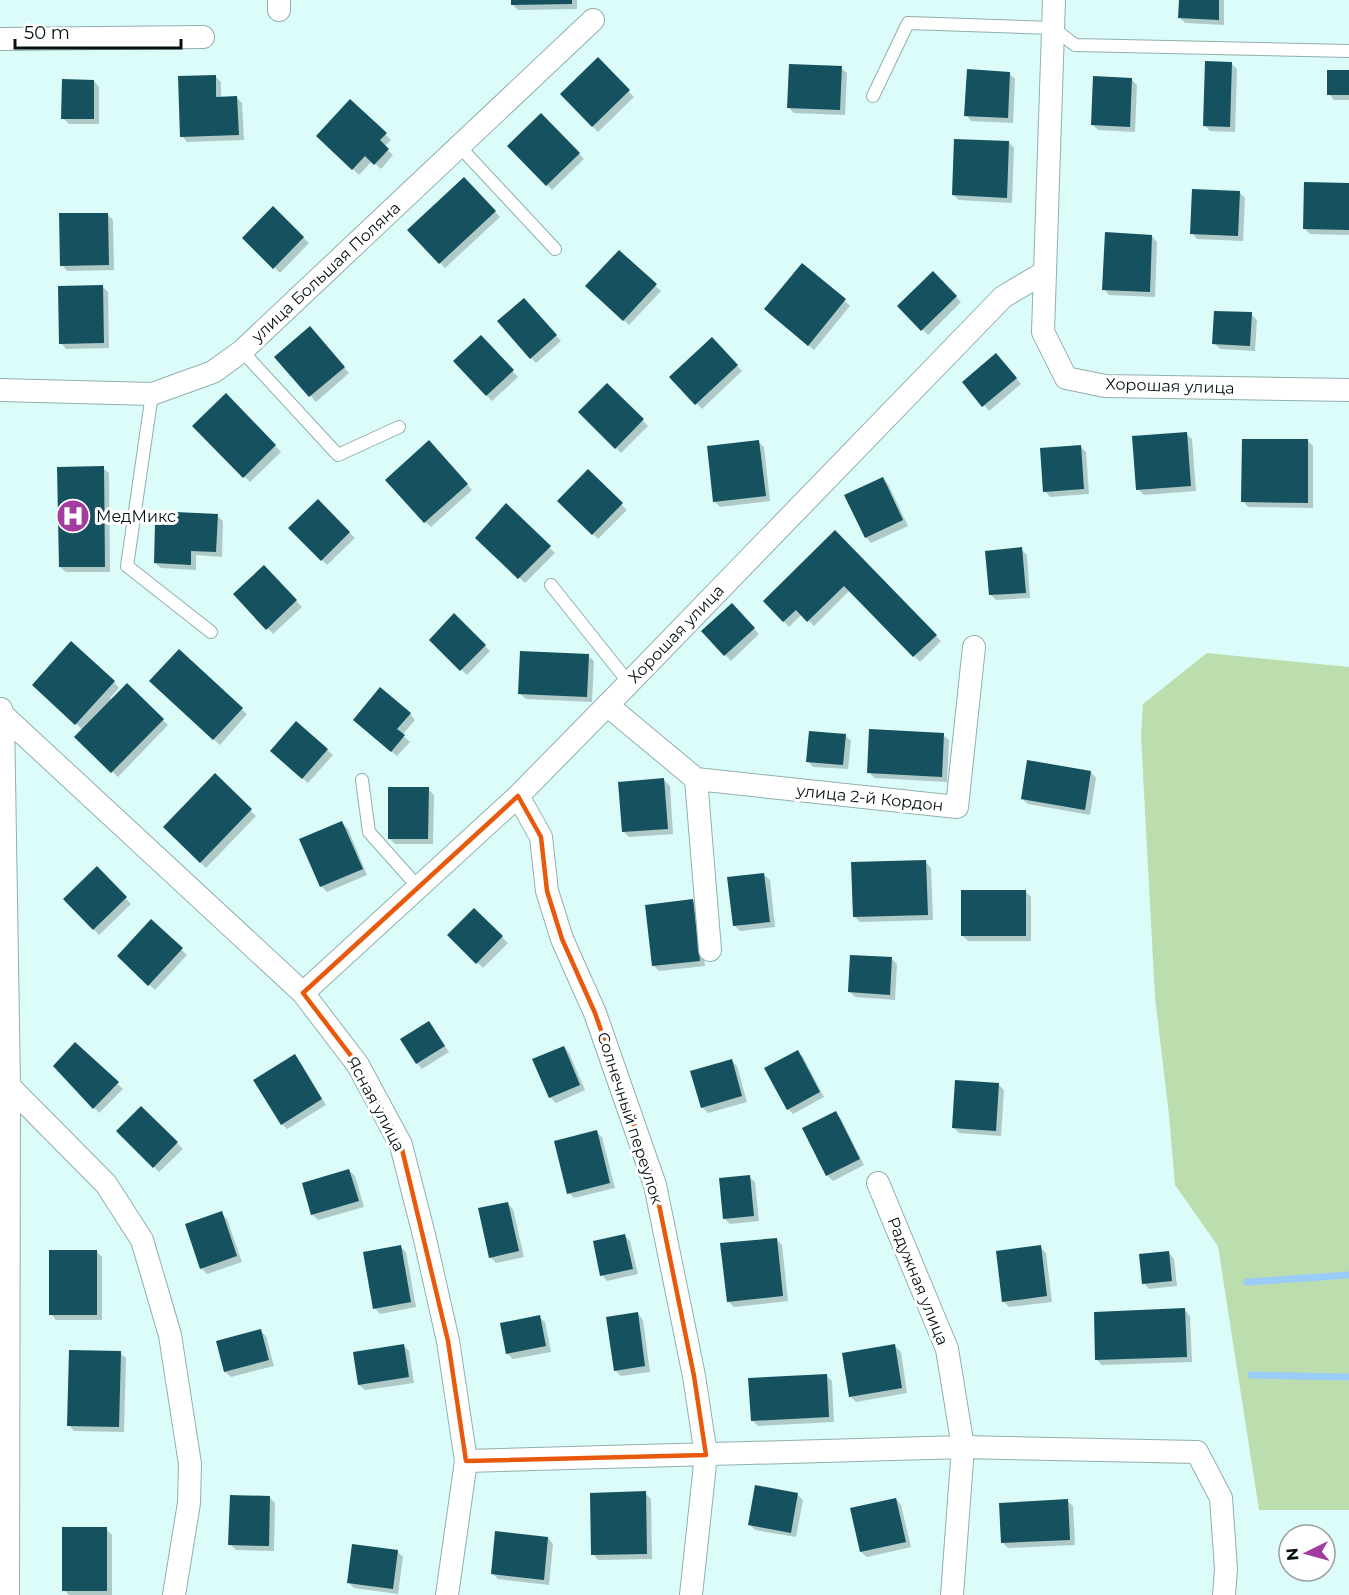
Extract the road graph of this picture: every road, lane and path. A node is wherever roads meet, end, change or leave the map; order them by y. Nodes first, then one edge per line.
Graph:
1 (1054, 0) edge
2 (593, 20) dead end
3 (1053, 28) junction
4 (203, 37) dead end
5 (0, 39) edge
6 (1349, 51) edge
7 (873, 96) dead end
8 (459, 146) junction
9 (555, 249) dead end
10 (1045, 272) junction
11 (242, 351) junction
12 (0, 390) edge
13 (1349, 390) edge
14 (152, 394) junction
15 (399, 428) dead end
16 (551, 585) dead end
17 (211, 632) dead end
18 (974, 647) dead end
19 (629, 683) junction
20 (607, 705) junction
21 (2, 711) edge
22 (696, 778) junction
23 (362, 780) dead end
24 (518, 796) junction
25 (418, 887) junction
26 (710, 950) dead end
27 (303, 993) junction
28 (9, 1086) junction
29 (878, 1182) dead end
30 (963, 1447) junction
31 (706, 1455) junction
32 (4, 1457) edge
33 (466, 1461) junction
34 (8, 1595) edge
35 (174, 1595) edge
36 (447, 1595) edge
37 (691, 1595) edge
38 (952, 1595) edge
39 (1224, 1595) edge

1 - 3 street, Хорошая улица
2 - 8 street, улица Большая Поляна
3 - 6 lane
3 - 7 lane
3 - 10 street, Хорошая улица
4 - 5 street
8 - 9 lane
8 - 11 street, улица Большая Поляна
10 - 13 street, Хорошая улица
10 - 19 street, Хорошая улица
11 - 14 street, улица Большая Поляна
11 - 15 lane
12 - 14 street, улица Большая Поляна
14 - 17 lane
16 - 19 lane
18 - 22 street, улица 2-й Кордон
19 - 20 street, Хорошая улица
20 - 22 street
20 - 24 street, Хорошая улица
21 - 27 street, Ясная улица
21 - 28 street
22 - 26 street
23 - 25 lane
24 - 25 street, Хорошая улица
24 - 31 street, Солнечный переулок
25 - 27 street, Хорошая улица
27 - 33 street, Ясная улица
28 - 32 street
28 - 35 street
29 - 30 street, Радужная улица
30 - 31 street
30 - 38 street, Радужная улица
30 - 39 street
31 - 33 street
31 - 37 street, Солнечный переулок
32 - 34 street
33 - 36 street, Ясная улица

